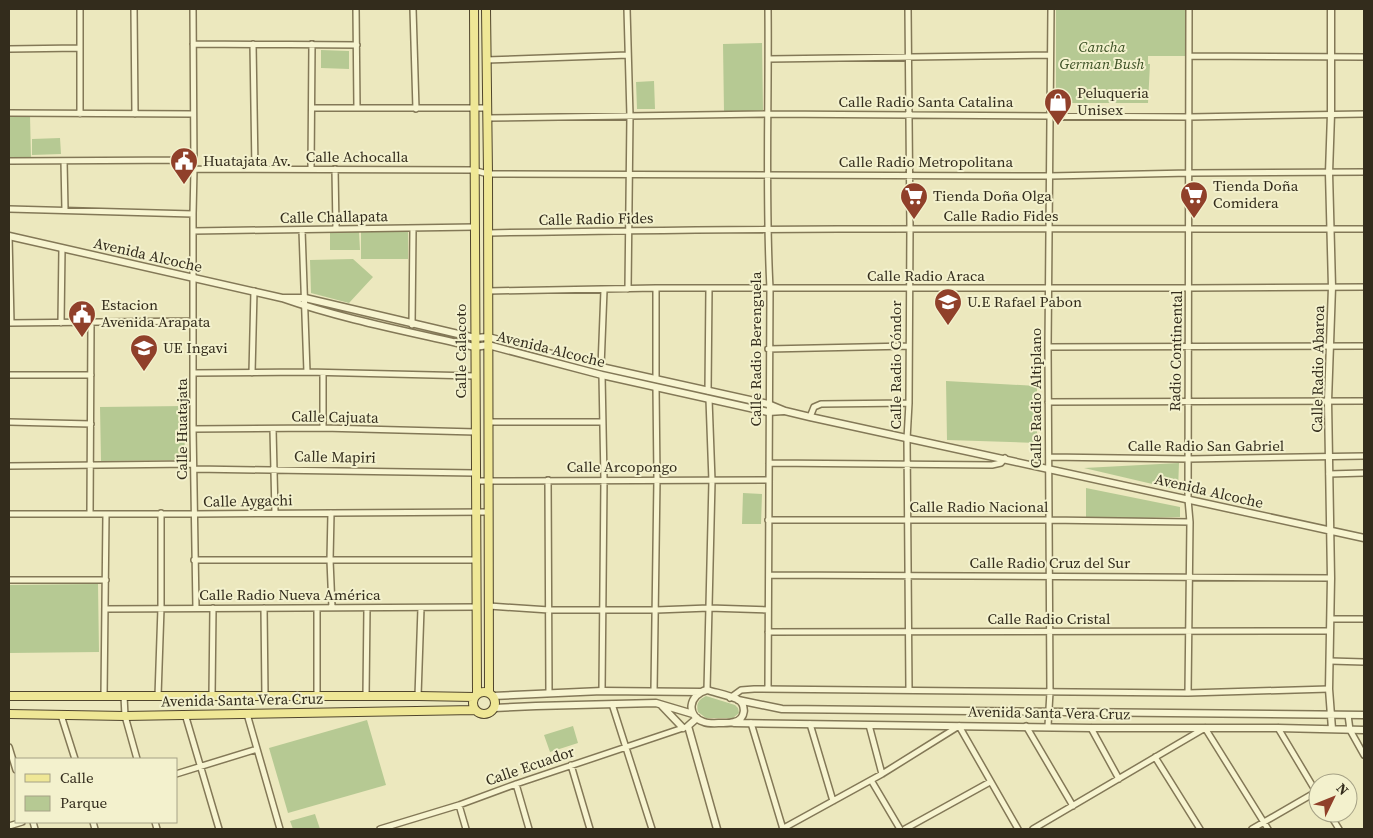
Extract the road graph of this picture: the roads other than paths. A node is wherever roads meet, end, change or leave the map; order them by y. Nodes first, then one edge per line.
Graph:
1 (80, 9) edge
2 (134, 9) edge
3 (193, 9) edge
4 (356, 9) edge
5 (413, 9) edge
6 (474, 9) edge
7 (486, 9) edge
8 (627, 9) edge
9 (768, 9) edge
10 (908, 9) edge
11 (1051, 9) edge
12 (1189, 9) edge
13 (1331, 9) edge
14 (193, 44) junction
15 (253, 44) junction
16 (312, 44) junction
17 (357, 45) junction
18 (80, 48) junction
19 (9, 49) edge
20 (1050, 55) junction
21 (628, 56) junction
22 (908, 56) junction
23 (1189, 56) junction
24 (1330, 57) junction
25 (1364, 57) edge
26 (769, 59) junction
27 (486, 60) junction
28 (312, 108) junction
29 (357, 108) junction
30 (487, 108) junction
31 (416, 109) junction
32 (474, 109) junction
33 (9, 113) edge
34 (80, 114) junction
35 (135, 114) junction
36 (193, 114) junction
37 (769, 114) junction
38 (909, 114) junction
39 (1331, 114) junction
40 (1364, 114) edge
41 (1050, 115) junction
42 (630, 116) junction
43 (1190, 117) junction
44 (488, 118) junction
45 (194, 160) junction
46 (9, 161) edge
47 (64, 161) junction
48 (194, 169) junction
49 (255, 169) junction
50 (311, 169) junction
51 (335, 169) junction
52 (474, 170) junction
53 (1329, 172) junction
54 (1364, 172) edge
55 (1190, 173) junction
56 (488, 174) junction
57 (767, 174) junction
58 (909, 174) junction
59 (629, 175) junction
60 (1050, 176) junction
61 (9, 209) edge
62 (65, 210) junction
63 (193, 214) junction
64 (336, 228) junction
65 (475, 228) junction
66 (910, 228) junction
67 (414, 229) junction
68 (1049, 229) junction
69 (1190, 229) junction
70 (1330, 229) junction
71 (1364, 229) edge
72 (302, 230) junction
73 (628, 230) junction
74 (767, 230) junction
75 (193, 231) junction
76 (488, 233) junction
77 (9, 236) edge
78 (62, 248) junction
79 (193, 278) junction
80 (1332, 287) junction
81 (1364, 287) edge
82 (656, 288) junction
83 (709, 288) junction
84 (770, 288) junction
85 (908, 288) junction
86 (1048, 288) junction
87 (1190, 288) junction
88 (628, 289) junction
89 (604, 290) junction
90 (254, 291) junction
91 (488, 292) junction
92 (282, 298) junction
93 (305, 298) junction
94 (305, 306) junction
95 (194, 321) junction
96 (10, 323) edge
97 (60, 323) junction
98 (91, 323) junction
99 (412, 324) junction
100 (488, 341) junction
101 (475, 342) junction
102 (909, 346) junction
103 (1189, 346) junction
104 (1329, 346) junction
105 (1364, 346) edge
106 (1048, 347) junction
107 (768, 349) junction
108 (602, 367) junction
109 (307, 372) junction
110 (194, 373) junction
111 (252, 373) junction
112 (9, 374) edge
113 (323, 374) junction
114 (91, 375) junction
115 (602, 375) junction
116 (474, 376) junction
117 (656, 379) junction
118 (656, 387) junction
119 (708, 390) junction
120 (709, 399) junction
121 (1328, 401) junction
122 (1364, 401) edge
123 (1048, 402) junction
124 (909, 403) junction
125 (1188, 403) junction
126 (768, 404) junction
127 (785, 411) junction
128 (768, 412) junction
129 (810, 417) junction
130 (9, 422) edge
131 (488, 422) junction
132 (602, 422) junction
133 (91, 424) junction
134 (323, 428) junction
135 (193, 429) junction
136 (273, 429) junction
137 (476, 432) junction
138 (907, 439) junction
139 (1364, 456) edge
140 (1329, 457) junction
141 (1005, 458) junction
142 (1049, 458) junction
143 (1188, 459) junction
144 (769, 463) junction
145 (908, 465) junction
146 (9, 466) edge
147 (91, 466) junction
148 (193, 466) junction
149 (1049, 468) junction
150 (274, 469) junction
151 (1364, 473) edge
152 (1329, 474) junction
153 (476, 477) junction
154 (548, 480) junction
155 (604, 480) junction
156 (657, 480) junction
157 (769, 480) junction
158 (488, 481) junction
159 (712, 481) junction
160 (1188, 499) junction
161 (331, 512) junction
162 (475, 512) junction
163 (488, 512) junction
164 (161, 513) junction
165 (275, 513) junction
166 (9, 514) edge
167 (90, 514) junction
168 (106, 514) junction
169 (195, 514) junction
170 (908, 519) junction
171 (768, 520) junction
172 (1048, 520) junction
173 (1190, 522) junction
174 (1331, 531) junction
175 (1364, 538) edge
176 (194, 560) junction
177 (330, 560) junction
178 (475, 560) junction
179 (769, 575) junction
180 (909, 575) junction
181 (1049, 576) junction
182 (1189, 576) junction
183 (1331, 578) junction
184 (9, 580) edge
185 (106, 580) junction
186 (489, 606) junction
187 (476, 607) junction
188 (161, 608) junction
189 (196, 608) junction
190 (213, 608) junction
191 (264, 608) junction
192 (317, 608) junction
193 (332, 608) junction
194 (367, 608) junction
195 (421, 608) junction
196 (709, 608) junction
197 (105, 609) junction
198 (549, 610) junction
199 (603, 610) junction
200 (656, 610) junction
201 (768, 610) junction
202 (1331, 619) junction
203 (1364, 619) edge
204 (1189, 631) junction
205 (1330, 631) junction
206 (768, 632) junction
207 (910, 632) junction
208 (1049, 632) junction
209 (1330, 661) junction
210 (1364, 662) edge
211 (768, 689) junction
212 (1329, 689) junction
213 (909, 690) junction
214 (602, 691) junction
215 (654, 691) junction
216 (704, 691) junction
217 (1050, 692) junction
218 (549, 693) junction
219 (1188, 693) junction
220 (491, 694) junction
221 (475, 695) junction
222 (9, 696) edge
223 (104, 696) junction
224 (124, 696) junction
225 (158, 696) junction
226 (212, 696) junction
227 (265, 696) junction
228 (317, 696) junction
229 (366, 696) junction
230 (418, 696) junction
231 (730, 698) junction
232 (738, 700) junction
233 (612, 704) junction
234 (662, 705) junction
235 (494, 708) junction
236 (475, 710) junction
237 (1049, 713) junction
238 (9, 714) edge
239 (185, 714) junction
240 (247, 714) junction
241 (62, 715) junction
242 (1330, 715) junction
243 (1348, 715) junction
244 (1364, 715) edge
245 (125, 716) junction
246 (695, 716) junction
247 (734, 722) junction
248 (751, 723) junction
249 (810, 724) junction
250 (869, 725) junction
251 (959, 726) junction
252 (1026, 726) junction
253 (1048, 726) junction
254 (686, 727) junction
255 (1091, 728) junction
256 (1205, 728) junction
257 (1278, 728) junction
258 (1332, 729) junction
259 (1350, 730) junction
260 (1364, 730) edge
261 (9, 746) edge
262 (627, 746) junction
263 (257, 749) junction
264 (1364, 755) edge
265 (75, 758) edge
266 (138, 758) edge
267 (1155, 758) junction
268 (571, 765) junction
269 (201, 766) junction
270 (15, 767) edge
271 (178, 773) edge
272 (882, 774) junction
273 (1308, 778) edge
274 (1119, 779) junction
275 (871, 780) junction
276 (990, 782) junction
277 (516, 784) junction
278 (1308, 798) edge
279 (833, 801) junction
280 (459, 805) junction
281 (1073, 806) junction
282 (1264, 822) junction
283 (402, 823) junction
284 (897, 828) edge
285 (219, 829) edge
286 (280, 829) edge
287 (380, 829) edge
288 (404, 829) edge
289 (466, 829) edge
290 (529, 829) edge
291 (590, 829) edge
292 (652, 829) edge
293 (717, 829) edge
294 (783, 829) edge
295 (906, 829) edge
296 (1018, 829) edge
297 (1033, 829) edge
298 (1200, 829) edge
299 (1252, 829) edge
300 (1268, 829) edge

1 - 18 street
2 - 35 street
3 - 14 street, Calle Huatajata
4 - 17 street
5 - 31 street
6 - 32 main road, Calle Calacoto
7 - 27 main road, Calle Calacoto
8 - 21 street
9 - 26 street, Calle Radio Berenguela
10 - 22 street, Calle Radio Cóndor
11 - 20 street, Calle Radio Altiplano
12 - 23 street, Radio Continental
13 - 24 street, Calle Radio Abaroa
14 - 15 street
14 - 36 street, Calle Huatajata
15 - 16 street
15 - 49 street
16 - 17 street
16 - 28 street
17 - 29 street
18 - 19 street
18 - 34 street
20 - 22 street
20 - 41 street, Calle Radio Altiplano
21 - 27 street
21 - 42 street
22 - 26 street
22 - 38 street, Calle Radio Cóndor
23 - 24 street
23 - 43 street, Radio Continental
24 - 25 street
24 - 39 street, Calle Radio Abaroa
26 - 37 street, Calle Radio Berenguela
27 - 30 main road, Calle Calacoto
28 - 29 street
28 - 50 street
29 - 31 street
30 - 32 street
30 - 44 main road, Calle Calacoto
31 - 32 street
32 - 52 main road, Calle Calacoto
33 - 34 street
34 - 35 street
35 - 36 street
36 - 45 street, Calle Huatajata
37 - 38 street, Calle Radio Santa Catalina
37 - 42 street, Calle Radio Santa Catalina
37 - 57 street, Calle Radio Berenguela
38 - 41 street, Calle Radio Santa Catalina
38 - 58 street, Calle Radio Cóndor
39 - 40 street, Calle Radio Santa Catalina
39 - 43 street, Calle Radio Santa Catalina
39 - 53 street, Calle Radio Abaroa
41 - 43 street, Calle Radio Santa Catalina
41 - 60 street, Calle Radio Altiplano
42 - 44 street, Calle Radio Santa Catalina
42 - 59 street
43 - 55 street, Radio Continental
44 - 56 main road, Calle Calacoto
45 - 47 street
45 - 48 street, Calle Huatajata
46 - 47 street
47 - 62 street
48 - 49 street, Calle Achocalla
48 - 63 street, Calle Huatajata
49 - 50 street, Calle Achocalla
50 - 51 street, Calle Achocalla
51 - 52 street, Calle Achocalla
51 - 64 street
52 - 56 street, Calle Achocalla
52 - 65 main road, Calle Calacoto
53 - 54 street, Calle Radio Metropolitana
53 - 55 street, Calle Radio Metropolitana
53 - 70 street, Calle Radio Abaroa
55 - 60 street, Calle Radio Metropolitana
55 - 69 street, Radio Continental
56 - 59 street, Calle Radio Metropolitana
56 - 76 main road, Calle Calacoto
57 - 58 street, Calle Radio Metropolitana
57 - 59 street, Calle Radio Metropolitana
57 - 74 street, Calle Radio Berenguela
58 - 60 street, Calle Radio Metropolitana
58 - 66 street, Calle Radio Cóndor
59 - 73 street
60 - 68 street, Calle Radio Altiplano
61 - 62 street
62 - 63 street
63 - 75 street, Calle Huatajata
64 - 67 street, Calle Challapata
64 - 72 street, Calle Challapata
65 - 67 street, Calle Challapata
65 - 101 main road, Calle Calacoto
66 - 68 street, Calle Radio Fides
66 - 74 street, Calle Radio Fides
66 - 85 street, Calle Radio Cóndor
67 - 99 street
68 - 69 street, Calle Radio Fides
68 - 86 street, Calle Radio Altiplano
69 - 70 street, Calle Radio Fides
69 - 87 street, Radio Continental
70 - 71 street, Calle Radio Fides
70 - 80 street, Calle Radio Abaroa
72 - 75 street, Calle Challapata
72 - 93 street
73 - 74 street, Calle Radio Fides
73 - 76 street, Calle Radio Fides
73 - 88 street
74 - 84 street, Calle Radio Berenguela
75 - 79 street, Calle Huatajata
76 - 91 main road, Calle Calacoto
77 - 78 street, Avenida Alcoche
77 - 96 street
78 - 79 street, Avenida Alcoche
78 - 97 street
79 - 90 street, Avenida Alcoche
79 - 95 street, Calle Huatajata
80 - 81 street, Calle Radio Araca
80 - 87 street, Calle Radio Araca
80 - 104 street, Calle Radio Abaroa
82 - 83 street, Calle Radio Araca
82 - 88 street, Calle Radio Araca
82 - 117 street
83 - 84 street, Calle Radio Araca
83 - 119 street
84 - 85 street, Calle Radio Araca
84 - 107 street, Calle Radio Berenguela
85 - 86 street, Calle Radio Araca
85 - 102 street, Calle Radio Cóndor
86 - 87 street, Calle Radio Araca
86 - 106 street, Calle Radio Altiplano
87 - 103 street, Radio Continental
88 - 89 street, Calle Radio Araca
89 - 91 street, Calle Radio Araca
89 - 108 street
90 - 92 street, Avenida Alcoche
90 - 111 street
91 - 100 main road, Calle Calacoto
92 - 93 street, Avenida Alcoche
92 - 94 street, Avenida Alcoche
93 - 94 street
93 - 99 street, Avenida Alcoche
94 - 101 street, Avenida Alcoche
94 - 109 street
95 - 98 street
95 - 110 street, Calle Huatajata
96 - 97 street
97 - 98 street
98 - 114 street
99 - 101 street, Avenida Alcoche
100 - 101 street, Avenida Alcoche
100 - 108 street, Avenida Alcoche
100 - 115 street, Avenida Alcoche
100 - 131 main road, Calle Calacoto
101 - 116 main road, Calle Calacoto
102 - 107 street
102 - 124 street, Calle Radio Cóndor
103 - 104 street
103 - 106 street
103 - 125 street, Radio Continental
104 - 105 street
104 - 121 street, Calle Radio Abaroa
106 - 123 street, Calle Radio Altiplano
107 - 126 street, Calle Radio Berenguela
108 - 117 street, Avenida Alcoche
109 - 111 street
109 - 113 street
110 - 111 street
110 - 135 street, Calle Huatajata
112 - 114 street
113 - 116 street
113 - 134 street
114 - 133 street
115 - 118 street, Avenida Alcoche
115 - 132 street
116 - 137 main road, Calle Calacoto
117 - 119 street, Avenida Alcoche
118 - 120 street, Avenida Alcoche
118 - 156 street
119 - 126 street, Avenida Alcoche
120 - 128 street, Avenida Alcoche
120 - 159 street
121 - 122 street
121 - 125 street
121 - 140 street, Calle Radio Abaroa
123 - 125 street
123 - 142 street, Calle Radio Altiplano
124 - 129 street
124 - 138 street, Calle Radio Cóndor
125 - 143 street, Radio Continental
126 - 127 street, Avenida Alcoche
126 - 128 street, Calle Radio Berenguela
127 - 128 street, Avenida Alcoche
127 - 129 street, Avenida Alcoche
128 - 144 street, Calle Radio Berenguela
129 - 138 street, Avenida Alcoche
130 - 133 street
131 - 132 street
131 - 158 main road, Calle Calacoto
132 - 155 street
133 - 147 street
134 - 136 street, Calle Cajuata
134 - 137 street, Calle Cajuata
135 - 136 street, Calle Cajuata
135 - 148 street, Calle Huatajata
136 - 150 street
137 - 153 main road, Calle Calacoto
138 - 141 street, Avenida Alcoche
138 - 145 street, Calle Radio Cóndor
139 - 140 street, Calle Radio San Gabriel
140 - 143 street, Calle Radio San Gabriel
140 - 152 street, Calle Radio Abaroa
141 - 145 street
141 - 149 street
142 - 143 street, Calle Radio San Gabriel
142 - 149 street, Calle Radio Altiplano
143 - 160 street, Radio Continental
144 - 145 street
144 - 157 street, Calle Radio Berenguela
145 - 170 street, Calle Radio Cóndor
146 - 147 street, Calle Mapiri
147 - 148 street, Calle Mapiri
147 - 167 street
148 - 150 street, Calle Mapiri
148 - 169 street, Calle Huatajata
149 - 160 street, Avenida Alcoche
149 - 172 street, Calle Radio Altiplano
150 - 153 street, Calle Mapiri
150 - 165 street
151 - 152 street
152 - 174 street, Calle Radio Abaroa
153 - 158 street, Calle Arcopongo
153 - 162 main road, Calle Calacoto
154 - 155 street, Calle Arcopongo
154 - 158 street, Calle Arcopongo
154 - 198 street
155 - 156 street, Calle Arcopongo
155 - 199 street
156 - 159 street, Calle Arcopongo
156 - 200 street
157 - 159 street, Calle Arcopongo
157 - 171 street, Calle Radio Berenguela
158 - 163 main road, Calle Calacoto
159 - 196 street
160 - 173 street, Radio Continental
160 - 174 street, Avenida Alcoche
161 - 162 street, Calle Aygachi
161 - 165 street, Calle Aygachi
161 - 177 street
162 - 163 street, Calle Aygachi
162 - 178 main road, Calle Calacoto
163 - 186 main road, Calle Calacoto
164 - 168 street, Calle Aygachi
164 - 169 street, Calle Aygachi
164 - 188 street
165 - 169 street, Calle Aygachi
166 - 167 street, Calle Aygachi
167 - 168 street, Calle Aygachi
168 - 185 street
169 - 176 street, Calle Huatajata
170 - 171 street, Calle Radio Nacional
170 - 172 street, Calle Radio Nacional
170 - 180 street, Calle Radio Cóndor
171 - 179 street, Calle Radio Berenguela
172 - 173 street, Calle Radio Nacional
172 - 181 street, Calle Radio Altiplano
173 - 182 street, Radio Continental
174 - 175 street, Avenida Alcoche
174 - 183 street, Calle Radio Abaroa
176 - 177 street
176 - 189 street, Calle Huatajata
177 - 178 street
177 - 193 street
178 - 187 main road, Calle Calacoto
179 - 180 street, Calle Radio Cruz del Sur
179 - 201 street, Calle Radio Berenguela
180 - 181 street, Calle Radio Cruz del Sur
180 - 207 street, Calle Radio Cóndor
181 - 182 street, Calle Radio Cruz del Sur
181 - 208 street, Calle Radio Altiplano
182 - 183 street, Calle Radio Cruz del Sur
182 - 204 street, Radio Continental
183 - 202 street, Calle Radio Abaroa
184 - 185 street
185 - 197 street
186 - 198 street
186 - 220 main road, Calle Calacoto
187 - 195 street, Calle Radio Nueva América
187 - 221 main road, Calle Calacoto
188 - 189 street, Calle Radio Nueva América
188 - 197 street, Calle Radio Nueva América
188 - 225 street
189 - 190 street, Calle Radio Nueva América
190 - 191 street, Calle Radio Nueva América
190 - 226 street
191 - 192 street, Calle Radio Nueva América
191 - 227 street
192 - 193 street, Calle Radio Nueva América
192 - 228 street
193 - 194 street, Calle Radio Nueva América
194 - 195 street, Calle Radio Nueva América
194 - 229 street
195 - 230 street
196 - 200 street
196 - 201 street
196 - 216 street
197 - 223 street
198 - 199 street
198 - 218 street
199 - 200 street
199 - 214 street
200 - 215 street
201 - 206 street, Calle Radio Berenguela
202 - 203 street
202 - 205 street, Calle Radio Abaroa
204 - 205 street, Calle Radio Cristal
204 - 208 street, Calle Radio Cristal
204 - 219 street, Radio Continental
205 - 209 street, Calle Radio Abaroa
206 - 207 street, Calle Radio Cristal
206 - 211 street, Calle Radio Berenguela
207 - 208 street, Calle Radio Cristal
207 - 213 street, Calle Radio Cóndor
208 - 217 street, Calle Radio Altiplano
209 - 210 street
209 - 212 street, Calle Radio Abaroa
211 - 213 street
211 - 231 street
212 - 219 street
212 - 242 street, Calle Radio Abaroa
213 - 217 street
214 - 215 street
214 - 218 street
215 - 216 street
216 - 231 street, Avenida Santa Vera Cruz
216 - 246 street
217 - 219 street
217 - 237 street, Calle Radio Altiplano
218 - 220 street
220 - 221 main road
220 - 235 main road
221 - 230 main road, Avenida Santa Vera Cruz
221 - 236 main road
222 - 223 main road, Avenida Santa Vera Cruz
223 - 224 main road, Avenida Santa Vera Cruz
224 - 225 main road, Avenida Santa Vera Cruz
224 - 245 street
225 - 226 main road, Avenida Santa Vera Cruz
226 - 227 main road, Avenida Santa Vera Cruz
227 - 228 main road, Avenida Santa Vera Cruz
228 - 229 main road, Avenida Santa Vera Cruz
229 - 230 main road, Avenida Santa Vera Cruz
231 - 232 street, Avenida Santa Vera Cruz
232 - 237 street, Avenida Santa Vera Cruz
232 - 247 street
233 - 234 street
233 - 235 street
233 - 262 street
234 - 246 street
234 - 254 street
235 - 236 main road
236 - 240 main road, Avenida Santa Vera Cruz
237 - 242 street, Avenida Santa Vera Cruz
237 - 253 street, Calle Radio Altiplano
238 - 241 main road, Avenida Santa Vera Cruz
239 - 240 main road, Avenida Santa Vera Cruz
239 - 245 main road, Avenida Santa Vera Cruz
239 - 269 street
240 - 263 street
241 - 245 main road, Avenida Santa Vera Cruz
241 - 265 street
242 - 243 street, Avenida Santa Vera Cruz
242 - 258 street, Calle Radio Abaroa
243 - 244 street, Avenida Santa Vera Cruz
243 - 259 street
245 - 266 street
246 - 247 street, Avenida Santa Vera Cruz
246 - 254 street
247 - 248 street, Avenida Santa Vera Cruz
248 - 249 street, Avenida Santa Vera Cruz
248 - 294 street
249 - 250 street, Avenida Santa Vera Cruz
249 - 279 street
250 - 251 street, Avenida Santa Vera Cruz
250 - 272 street
251 - 252 street, Avenida Santa Vera Cruz
251 - 272 street
251 - 276 street
252 - 253 street, Avenida Santa Vera Cruz
252 - 281 street
253 - 255 street, Avenida Santa Vera Cruz
254 - 262 street, Calle Ecuador
254 - 293 street
255 - 256 street, Avenida Santa Vera Cruz
255 - 274 street
256 - 257 street, Avenida Santa Vera Cruz
256 - 267 street
256 - 282 street
257 - 258 street, Avenida Santa Vera Cruz
257 - 273 street
258 - 259 street, Avenida Santa Vera Cruz
259 - 260 street, Avenida Santa Vera Cruz
259 - 264 street
261 - 270 street
262 - 268 street, Calle Ecuador
262 - 292 street
263 - 269 street
263 - 286 street
267 - 274 street
267 - 298 street
268 - 277 street, Calle Ecuador
268 - 291 street
269 - 271 street
269 - 285 street
272 - 275 street
274 - 281 street
275 - 279 street
275 - 284 street
276 - 295 street
276 - 296 street
277 - 280 street, Calle Ecuador
277 - 290 street
278 - 282 street
279 - 294 street
280 - 283 street, Calle Ecuador
280 - 289 street
281 - 297 street
282 - 299 street
282 - 300 street
283 - 287 street, Calle Ecuador
283 - 288 street

